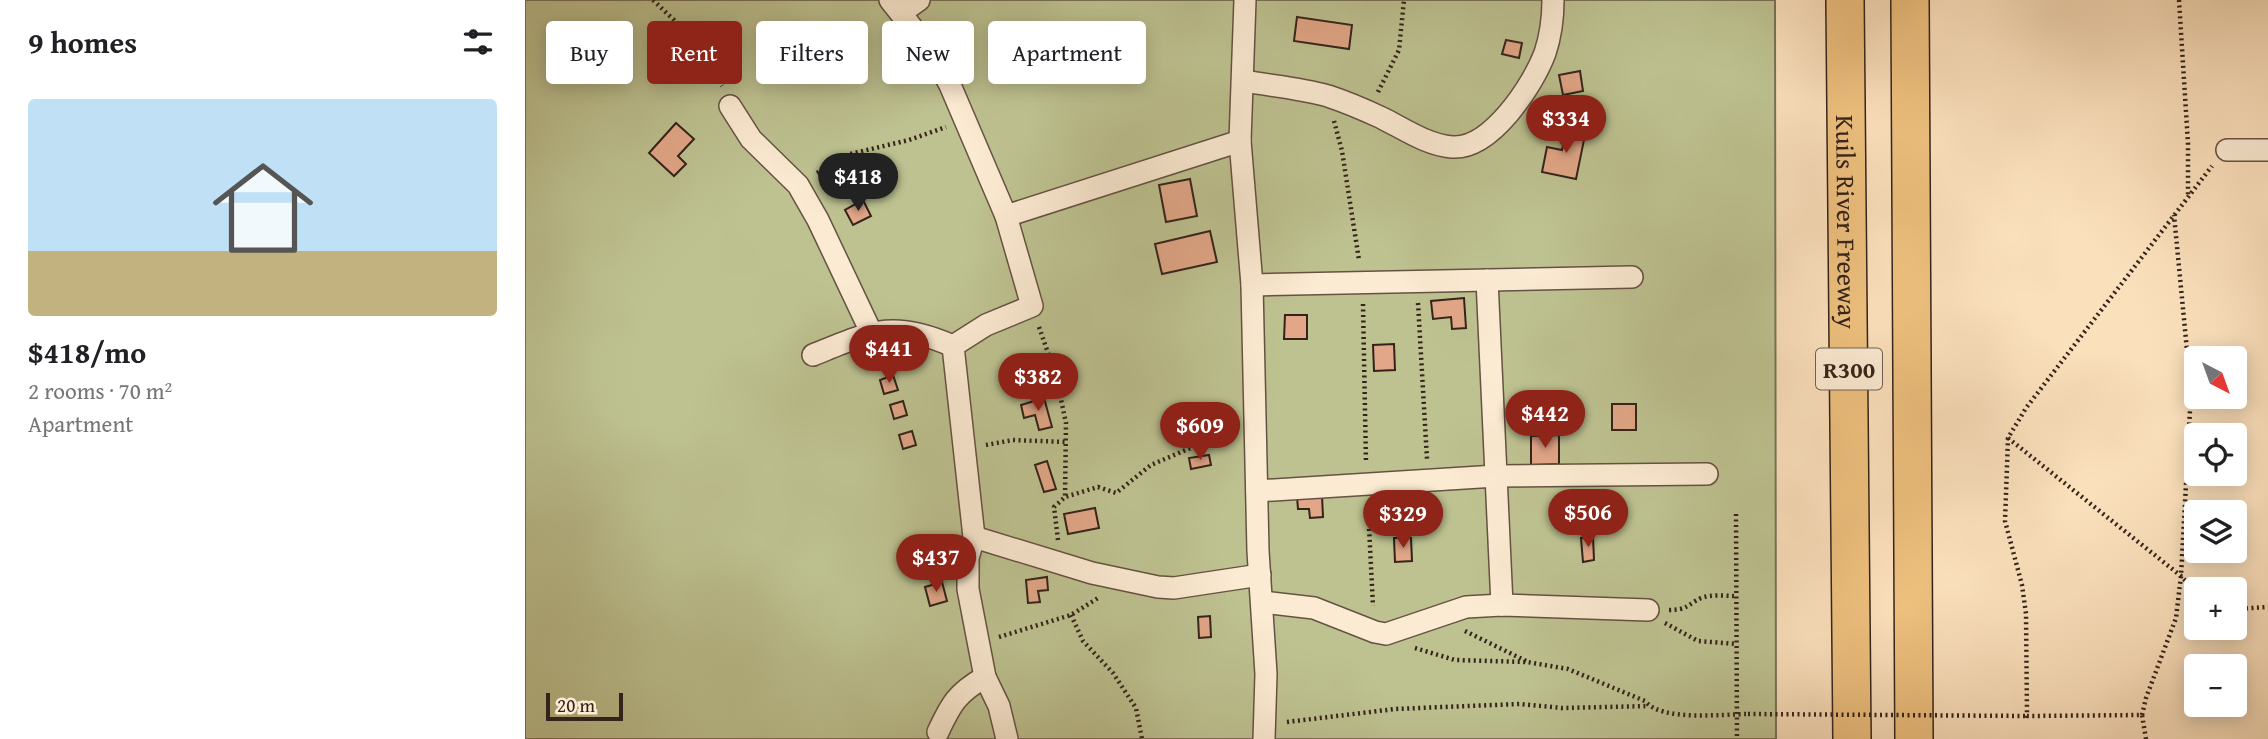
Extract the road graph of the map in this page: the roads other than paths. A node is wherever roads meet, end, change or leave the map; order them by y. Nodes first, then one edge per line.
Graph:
1 (919, 0) edge
2 (1245, 0) edge
3 (1553, 0) edge
4 (1845, 0) edge
5 (1910, 0) edge
6 (896, 6) edge
7 (1244, 80) junction
8 (730, 107) road end
9 (1240, 141) junction
10 (2227, 150) road end
11 (2268, 150) edge
12 (1006, 216) junction
13 (1632, 277) dead end
14 (1487, 280) junction
15 (1252, 285) junction
16 (871, 332) junction
17 (953, 346) junction
18 (813, 355) dead end
19 (1707, 474) dead end
20 (1496, 476) junction
21 (1257, 491) junction
22 (974, 537) junction
23 (1260, 575) junction
24 (1262, 602) junction
25 (1502, 605) junction
26 (1648, 610) road end
27 (985, 677) junction
28 (938, 732) dead end
29 (1264, 732) edge
30 (1007, 739) edge
31 (1852, 739) edge
32 (1914, 739) edge

1 - 6 street
2 - 7 street
3 - 7 street
4 - 31 highway, Kuils River Freeway / R300
5 - 32 highway, R300
6 - 12 street
7 - 9 street
8 - 16 street
9 - 12 street
9 - 15 street
10 - 11 street
12 - 17 street
13 - 14 street
14 - 15 street
14 - 20 street
15 - 21 street
16 - 17 street
16 - 18 street
17 - 22 street
19 - 20 street
20 - 21 street
20 - 25 street
21 - 23 street
22 - 23 street
22 - 27 street
23 - 24 street
24 - 25 street
24 - 29 street
25 - 26 street
27 - 28 street
27 - 30 street

